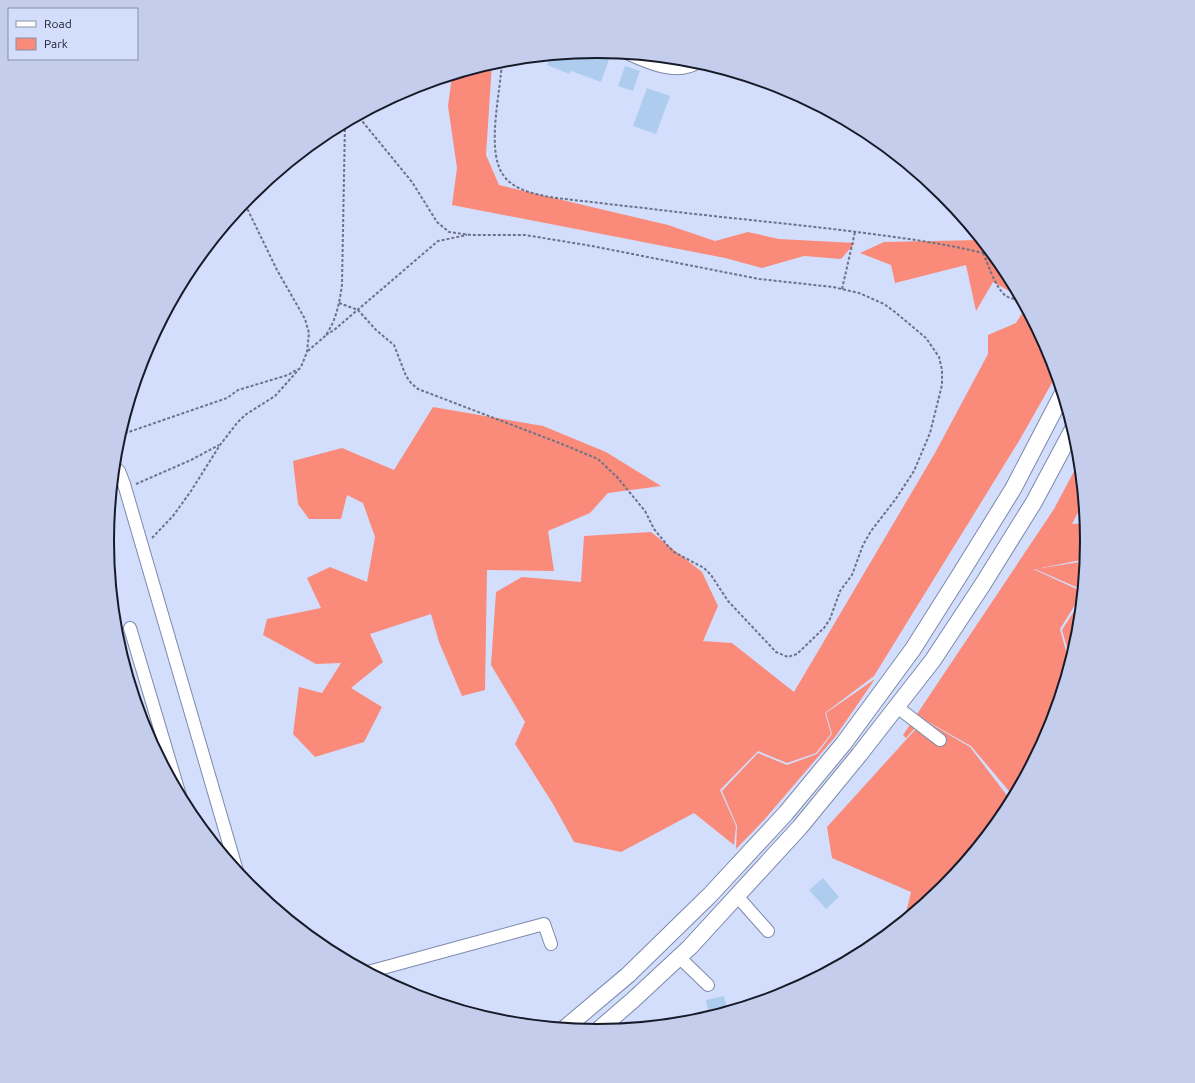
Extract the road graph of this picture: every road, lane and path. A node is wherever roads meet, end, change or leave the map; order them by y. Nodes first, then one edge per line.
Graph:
1 (646, 61) edge
2 (501, 67) edge
3 (689, 67) edge
4 (361, 120) edge
5 (345, 130) edge
6 (247, 209) edge
7 (855, 232) junction
8 (471, 235) junction
9 (983, 253) junction
10 (986, 254) edge
11 (842, 289) junction
12 (1016, 299) edge
13 (339, 303) junction
14 (358, 310) junction
15 (325, 335) junction
16 (307, 352) junction
17 (301, 367) junction
18 (1060, 400) edge
19 (126, 433) edge
20 (1069, 436) edge
21 (220, 445) junction
22 (119, 471) edge
23 (125, 489) junction
24 (143, 549) junction
25 (130, 628) dead end
26 (897, 707) junction
27 (940, 740) dead end
28 (173, 772) edge
29 (234, 860) edge
30 (737, 896) junction
31 (768, 931) dead end
32 (551, 944) dead end
33 (679, 957) junction
34 (375, 970) edge
35 (708, 985) dead end
36 (570, 1024) edge
37 (604, 1025) edge

1 - 3 street
2 - 7 path
4 - 8 path
5 - 13 path
6 - 16 path
7 - 9 path
7 - 11 path
8 - 11 path
8 - 14 path
9 - 10 path
9 - 12 path
11 - 14 path
13 - 14 path
13 - 15 path
14 - 15 path
15 - 16 path
16 - 17 path
17 - 19 path
17 - 21 path
18 - 36 main road
20 - 26 main road
21 - 23 path
21 - 24 path
22 - 23 street
23 - 24 street
24 - 29 street
25 - 28 street
26 - 27 street
26 - 30 main road
30 - 31 street
30 - 33 main road
32 - 34 street
33 - 35 street
33 - 37 main road

